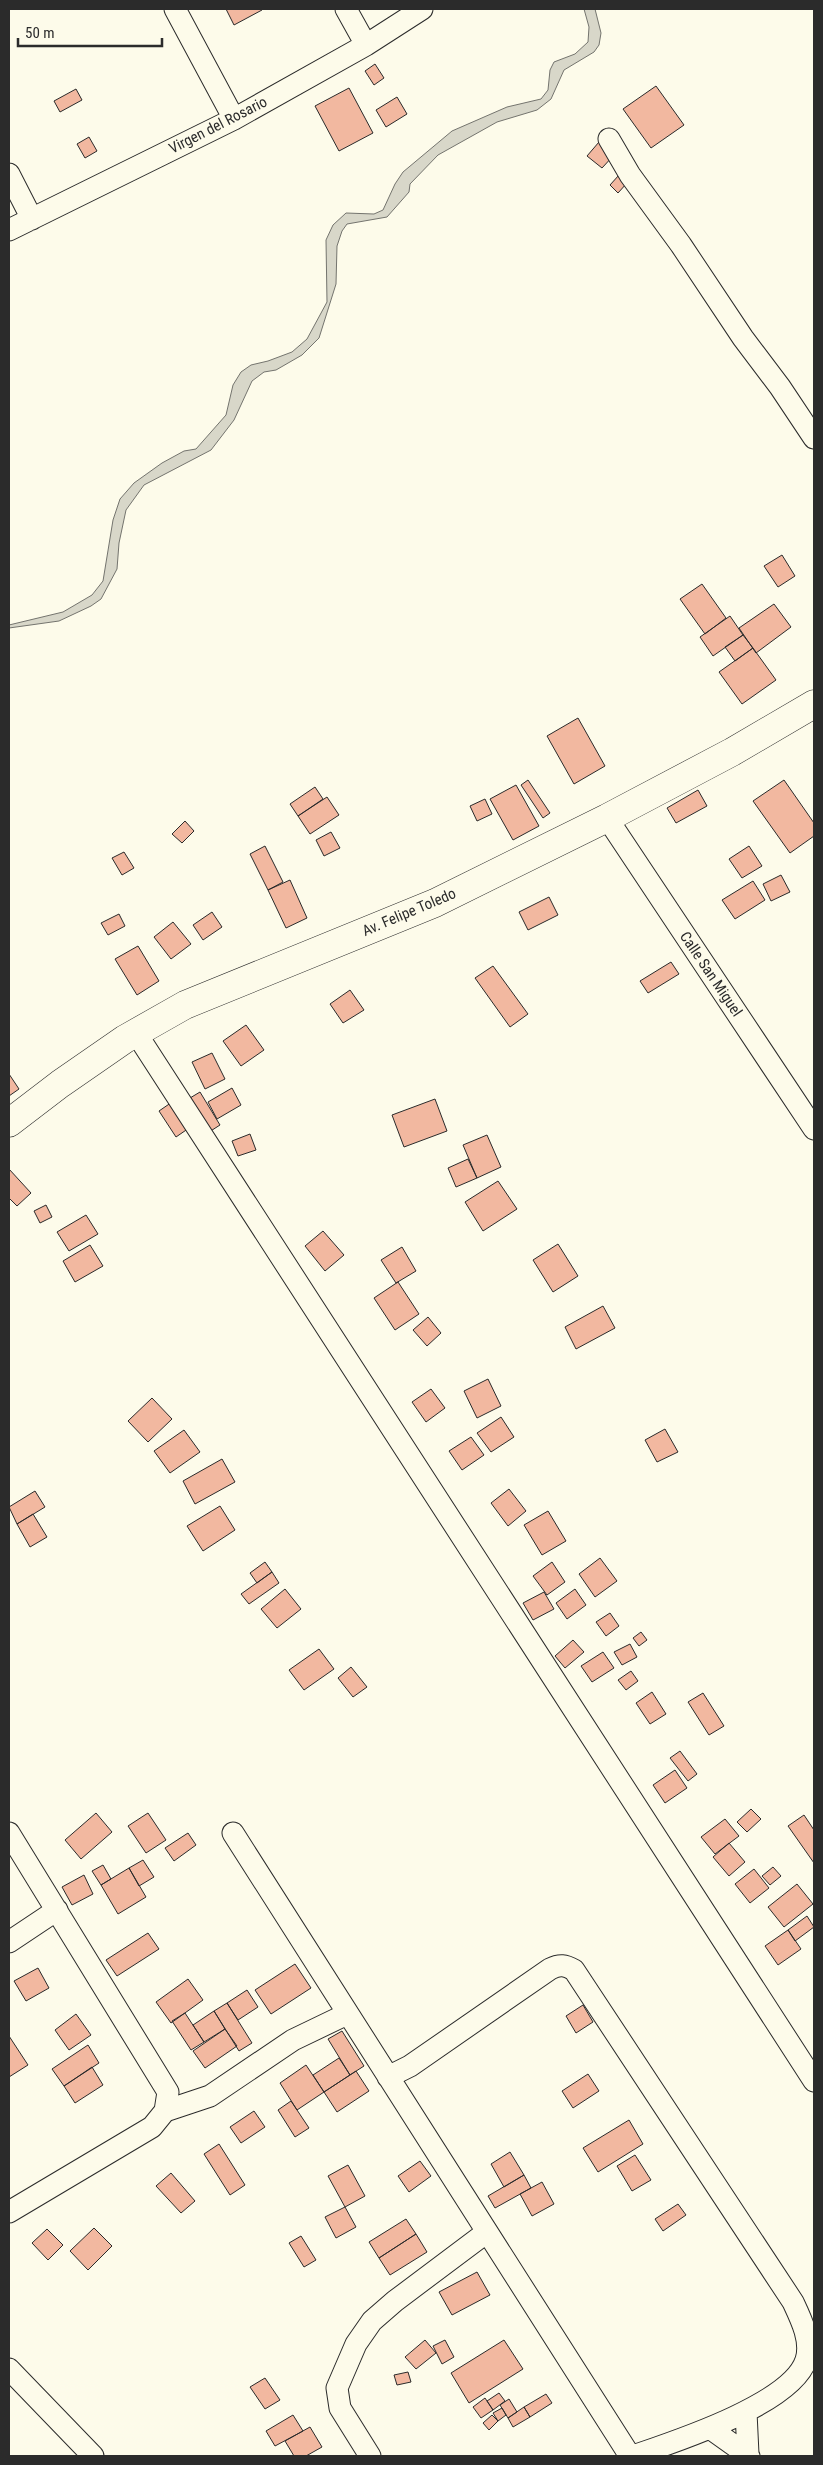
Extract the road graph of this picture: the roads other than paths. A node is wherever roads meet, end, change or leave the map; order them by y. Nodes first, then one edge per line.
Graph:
1 (174, 9) edge
2 (346, 9) edge
3 (422, 9) edge
4 (366, 45) junction
5 (234, 119) junction
6 (609, 140) dead end
7 (9, 174) edge
8 (32, 219) junction
9 (9, 230) edge
10 (814, 438) edge
11 (814, 704) edge
12 (608, 818) junction
13 (136, 1033) junction
14 (9, 1123) edge
15 (814, 1129) edge
16 (9, 1833) edge
17 (233, 1833) dead end
18 (57, 1910) junction
19 (9, 1942) edge
20 (347, 2014) junction
21 (388, 2077) junction
22 (814, 2081) edge
23 (165, 2111) junction
24 (9, 2212) edge
25 (487, 2232) junction
26 (810, 2364) edge
27 (9, 2369) edge
28 (746, 2412) junction
29 (711, 2429) junction
30 (748, 2455) edge
31 (93, 2456) edge
32 (370, 2456) edge
33 (632, 2456) edge

1 - 5 street
2 - 4 street
3 - 4 street, Virgen del Rosario
4 - 5 street, Virgen del Rosario
5 - 8 street, Virgen del Rosario
6 - 10 street
7 - 8 street
8 - 9 street, Virgen del Rosario
11 - 12 main road, Av. Felipe Toledo
12 - 13 main road, Av. Felipe Toledo
12 - 15 street, Calle San Miguel
13 - 14 main road, Av. Felipe Toledo
13 - 22 street
16 - 18 street
17 - 20 street
18 - 19 street
18 - 23 street
20 - 21 street
20 - 23 street
21 - 25 street
21 - 26 street
23 - 24 street
25 - 32 street
25 - 33 street
26 - 28 street
27 - 31 street
28 - 29 street
28 - 30 street
29 - 30 street
29 - 33 street

